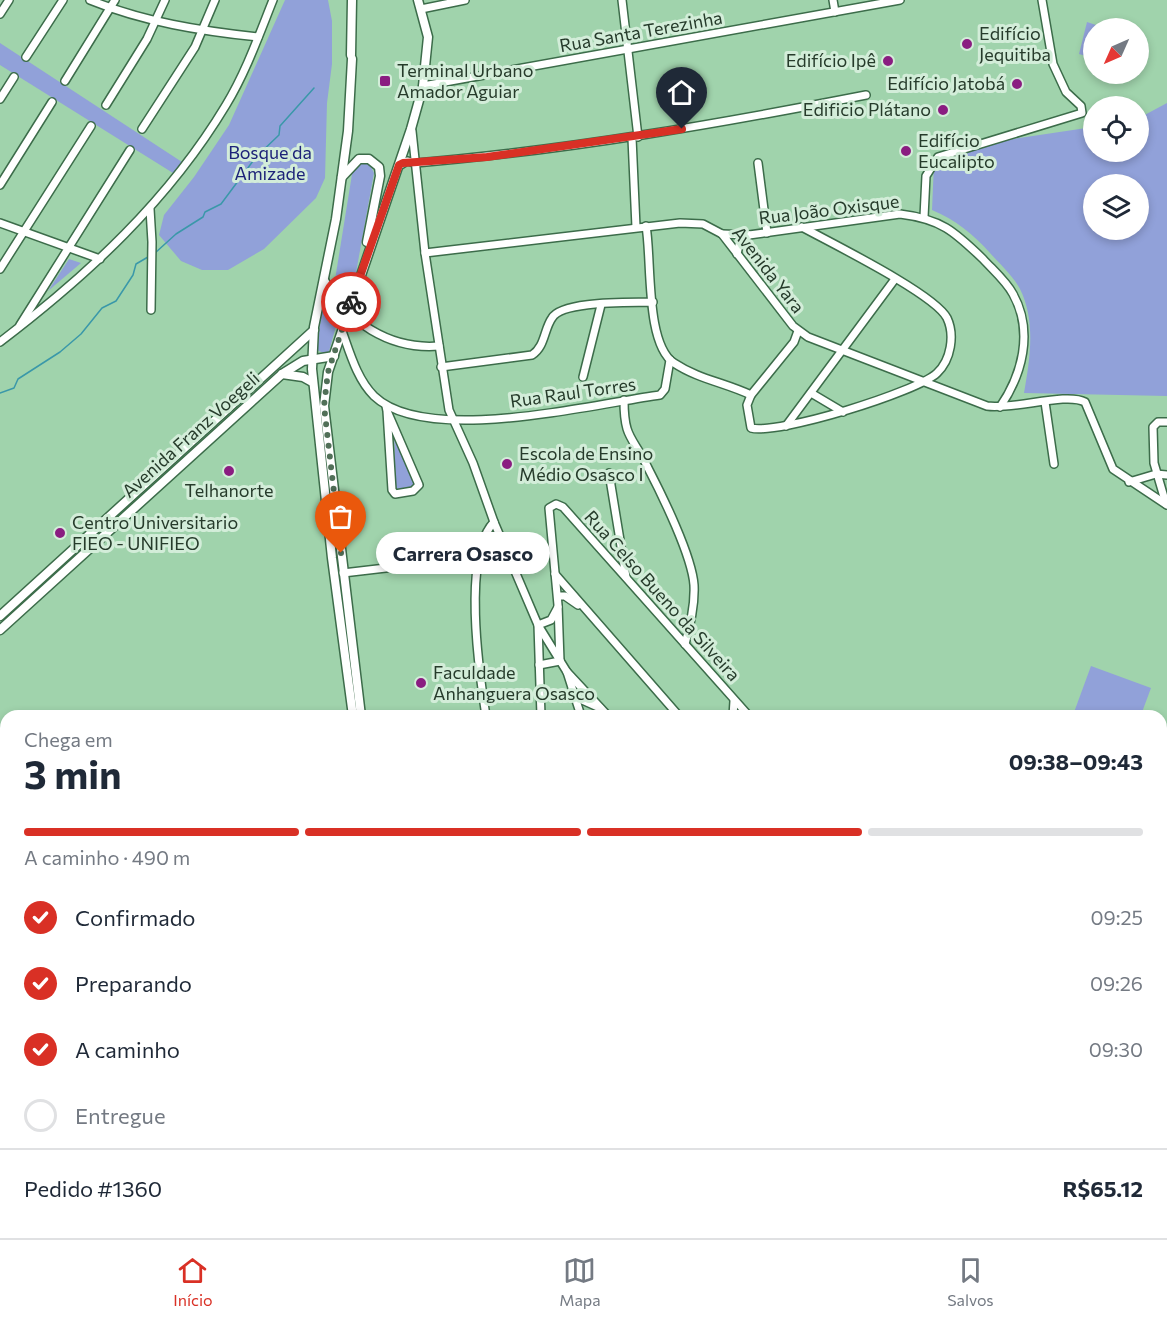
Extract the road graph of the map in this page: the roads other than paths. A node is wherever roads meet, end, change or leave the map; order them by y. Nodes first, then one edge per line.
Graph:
1 (9, 0) edge
2 (63, 0) edge
3 (90, 0) edge
4 (115, 0) edge
5 (165, 0) edge
6 (215, 0) edge
7 (273, 0) edge
8 (352, 0) edge
9 (465, 0) edge
10 (622, 0) edge
11 (833, 0) edge
12 (900, 0) edge
13 (1042, 0) edge
14 (420, 4) edge
15 (111, 9) junction
16 (835, 12) junction
17 (0, 14) edge
18 (156, 21) junction
19 (202, 31) junction
20 (258, 37) junction
21 (629, 50) junction
22 (26, 57) dead end
23 (14, 77) dead end
24 (65, 81) dead end
25 (423, 86) junction
26 (866, 95) dead end
27 (0, 99) edge
28 (52, 102) dead end
29 (106, 105) dead end
30 (91, 126) dead end
31 (142, 129) dead end
32 (411, 129) junction
33 (635, 138) junction
34 (130, 150) dead end
35 (416, 163) junction
36 (758, 163) dead end
37 (399, 165) junction
38 (341, 177) junction
39 (0, 185) edge
40 (150, 209) junction
41 (924, 217) junction
42 (0, 223) edge
43 (646, 226) junction
44 (636, 227) junction
45 (802, 227) junction
46 (23, 232) junction
47 (767, 232) junction
48 (723, 234) junction
49 (749, 235) junction
50 (67, 248) junction
51 (425, 253) junction
52 (737, 254) junction
53 (365, 258) junction
54 (100, 259) junction
55 (0, 269) edge
56 (324, 279) junction
57 (895, 279) junction
58 (653, 302) junction
59 (601, 304) junction
60 (151, 310) dead end
61 (348, 311) junction
62 (17, 329) junction
63 (314, 330) junction
64 (342, 331) junction
65 (798, 331) junction
66 (808, 337) junction
67 (0, 342) edge
68 (794, 342) junction
69 (439, 346) junction
70 (843, 350) junction
71 (334, 356) junction
72 (312, 359) junction
73 (670, 360) junction
74 (441, 367) junction
75 (282, 374) junction
76 (583, 378) dead end
77 (923, 381) junction
78 (312, 382) junction
79 (811, 393) junction
80 (243, 394) junction
81 (751, 395) junction
82 (624, 400) junction
83 (251, 402) junction
84 (1045, 402) junction
85 (1000, 407) junction
86 (387, 408) junction
87 (843, 412) junction
88 (452, 421) junction
89 (1167, 422) edge
90 (786, 426) junction
91 (1054, 464) dead end
92 (609, 473) dead end
93 (1156, 474) junction
94 (1167, 475) edge
95 (1129, 482) junction
96 (1166, 505) edge
97 (494, 522) junction
98 (480, 557) junction
99 (343, 573) junction
100 (555, 574) junction
101 (626, 577) junction
102 (558, 596) junction
103 (558, 605) junction
104 (587, 612) junction
105 (0, 616) edge
106 (551, 620) junction
107 (538, 625) junction
108 (560, 629) junction
109 (0, 630) edge
110 (686, 644) junction
111 (560, 661) junction
112 (538, 665) junction
113 (567, 672) junction
114 (572, 690) junction
115 (735, 700) junction
116 (592, 704) junction
117 (603, 709) joint
118 (352, 710) edge
119 (360, 710) edge
120 (485, 710) edge
121 (541, 710) edge
122 (579, 710) edge
123 (586, 710) edge
124 (674, 710) edge
125 (734, 710) edge
126 (744, 710) edge

1 - 17 street
2 - 22 street
3 - 15 street
4 - 15 street
5 - 18 street
6 - 19 street
7 - 20 street
8 - 38 main road
9 - 14 street
10 - 21 street
11 - 16 street
12 - 16 street, Rua Santa Terezinha
13 - 41 street
14 - 25 main road
15 - 18 street
15 - 24 street
16 - 21 street, Rua Santa Terezinha
18 - 19 street
18 - 29 street
19 - 20 street
19 - 31 street
20 - 40 street
21 - 25 street, Rua Santa Terezinha
21 - 33 street
23 - 27 street
25 - 32 main road
26 - 33 street
28 - 39 street
30 - 46 street
32 - 35 street
32 - 37 main road
33 - 35 street
33 - 44 street
34 - 50 street
35 - 37 street
35 - 51 street
36 - 47 street
37 - 53 main road
38 - 53 main road
38 - 56 main road
40 - 54 street
40 - 60 street
41 - 45 street, Rua João Oxisque
41 - 85 street, Rua João Oxisque
42 - 46 street
43 - 44 street, Avenida Yara
43 - 48 street, Avenida Yara
43 - 58 street
44 - 51 street, Avenida Yara
45 - 47 street, Rua João Oxisque
45 - 57 street
46 - 50 street
46 - 55 street
47 - 49 street, Rua João Oxisque
48 - 49 street, Rua João Oxisque
48 - 52 street, Avenida Yara
49 - 52 street, Rua João Oxisque
50 - 54 street
50 - 62 street
51 - 69 street
52 - 65 street, Avenida Yara
53 - 61 main road
54 - 62 street
56 - 61 street
56 - 63 main road
57 - 70 street
57 - 77 street
58 - 59 street
58 - 73 street
59 - 74 street
59 - 76 street
61 - 64 main road
61 - 69 street
62 - 67 street
63 - 72 main road
63 - 80 main road, Avenida Franz Voegeli
64 - 71 main road
64 - 86 street
65 - 66 street, Avenida Yara
65 - 68 street
66 - 68 street
66 - 70 street, Avenida Yara
68 - 81 street
69 - 74 street
70 - 77 street, Avenida Yara
70 - 79 street
71 - 72 main road, Avenida Franz Voegeli
71 - 99 main road
72 - 75 main road, Avenida Franz Voegeli
72 - 78 main road
73 - 81 street
73 - 82 street, Rua Raul Torres
74 - 88 street
75 - 78 main road
75 - 83 main road, Avenida Franz Voegeli
77 - 85 street, Avenida Yara
77 - 87 street
78 - 118 main road
79 - 87 street
79 - 90 street
80 - 83 main road
80 - 105 main road, Avenida Franz Voegeli
81 - 90 street
82 - 88 street, Rua Raul Torres
82 - 110 street
83 - 109 main road, Avenida Franz Voegeli
84 - 85 street, Avenida Yara
84 - 91 street
84 - 95 street, Avenida Yara
86 - 86 street
86 - 88 street, Rua Raul Torres
87 - 90 street
88 - 97 street
89 - 93 street
92 - 101 street
93 - 94 street
93 - 95 street
93 - 96 street
95 - 96 street
97 - 98 street
97 - 107 street
98 - 99 street
98 - 120 street
99 - 119 main road
100 - 101 street, Rua Celso Bueno da Silveira
100 - 102 street
100 - 104 street
101 - 110 street, Rua Celso Bueno da Silveira
102 - 103 street
102 - 104 street
103 - 106 street
103 - 108 street
104 - 124 street
106 - 107 street
106 - 108 street
107 - 111 street
107 - 112 street
108 - 111 street
110 - 115 street, Rua Celso Bueno da Silveira
111 - 112 street
111 - 113 street
112 - 121 street
113 - 114 street
113 - 117 street
114 - 116 street
114 - 122 street
115 - 125 street
115 - 126 street, Rua Celso Bueno da Silveira
116 - 117 street
116 - 123 street

